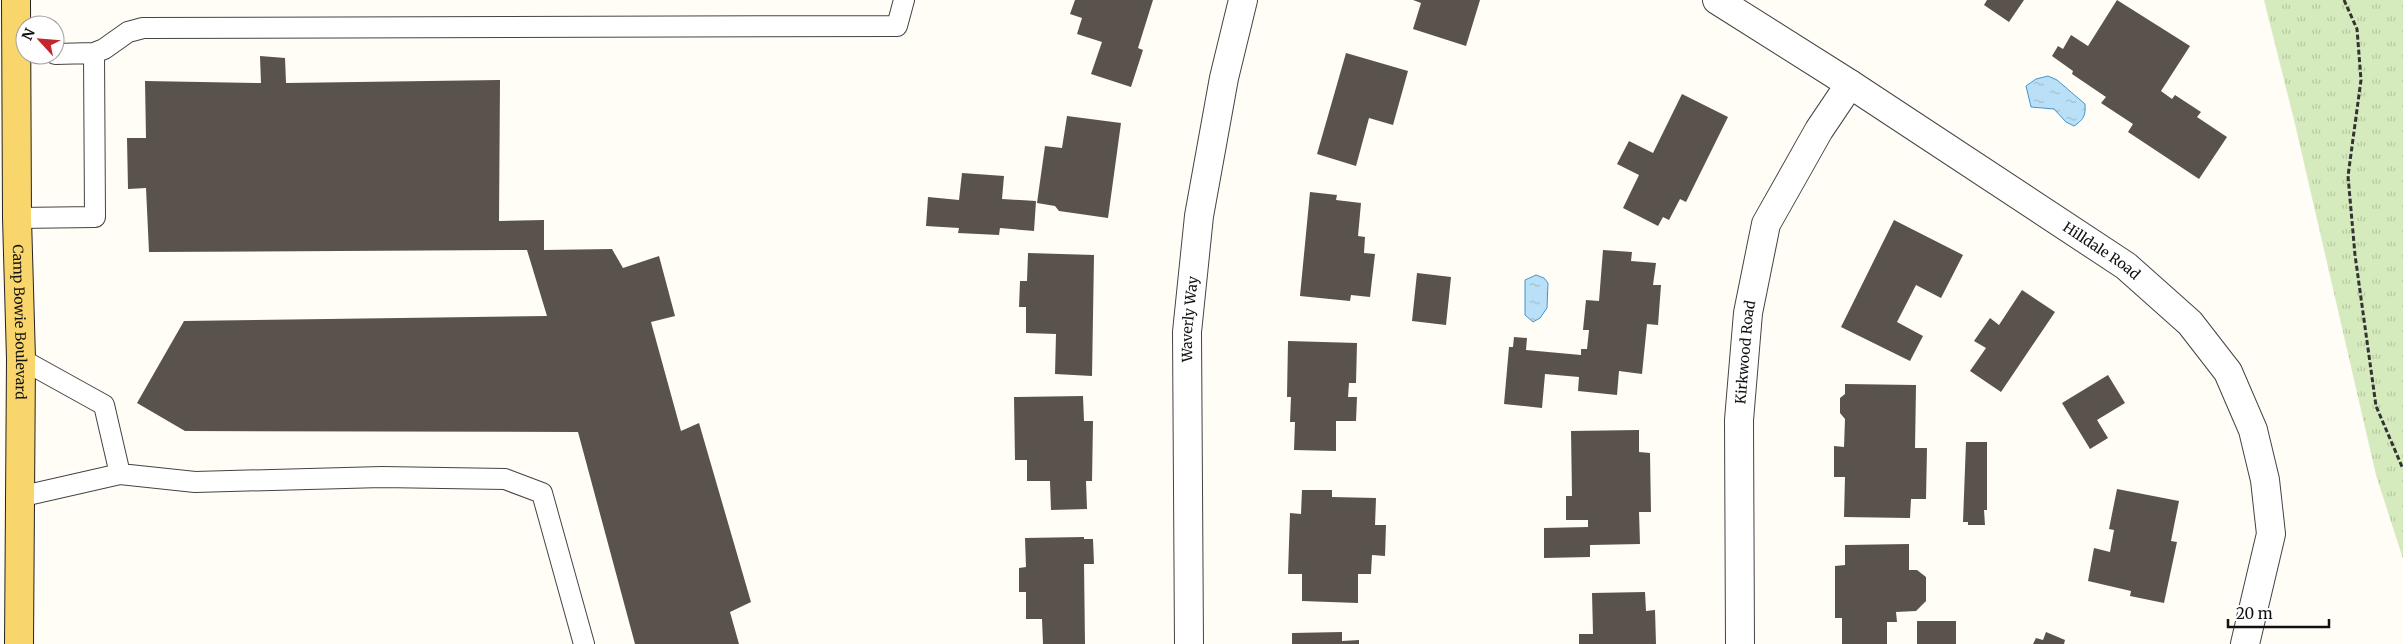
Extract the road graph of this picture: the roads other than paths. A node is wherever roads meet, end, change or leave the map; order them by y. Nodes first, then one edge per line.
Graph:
1 (16, 0) edge
2 (904, 0) edge
3 (1243, 0) edge
4 (1717, 0) edge
5 (17, 15) edge
6 (94, 53) junction
7 (65, 54) edge
8 (21, 65) edge
9 (1850, 84) junction
10 (17, 218) junction
11 (21, 358) junction
12 (120, 474) junction
13 (19, 497) junction
14 (19, 644) edge
15 (584, 644) edge
16 (1189, 644) edge
17 (1740, 644) edge
18 (2245, 644) edge

1 - 5 main road, Camp Bowie Boulevard
2 - 6 lane
3 - 16 street, Waverly Way
4 - 9 street, Hilldale Road
6 - 7 lane
6 - 10 lane
8 - 10 main road, Camp Bowie Boulevard
9 - 17 street, Kirkwood Road
9 - 18 street, Hilldale Road
10 - 11 main road, Camp Bowie Boulevard
11 - 12 lane
11 - 13 main road, Camp Bowie Boulevard
12 - 13 lane
12 - 15 lane
13 - 14 main road, Camp Bowie Boulevard

